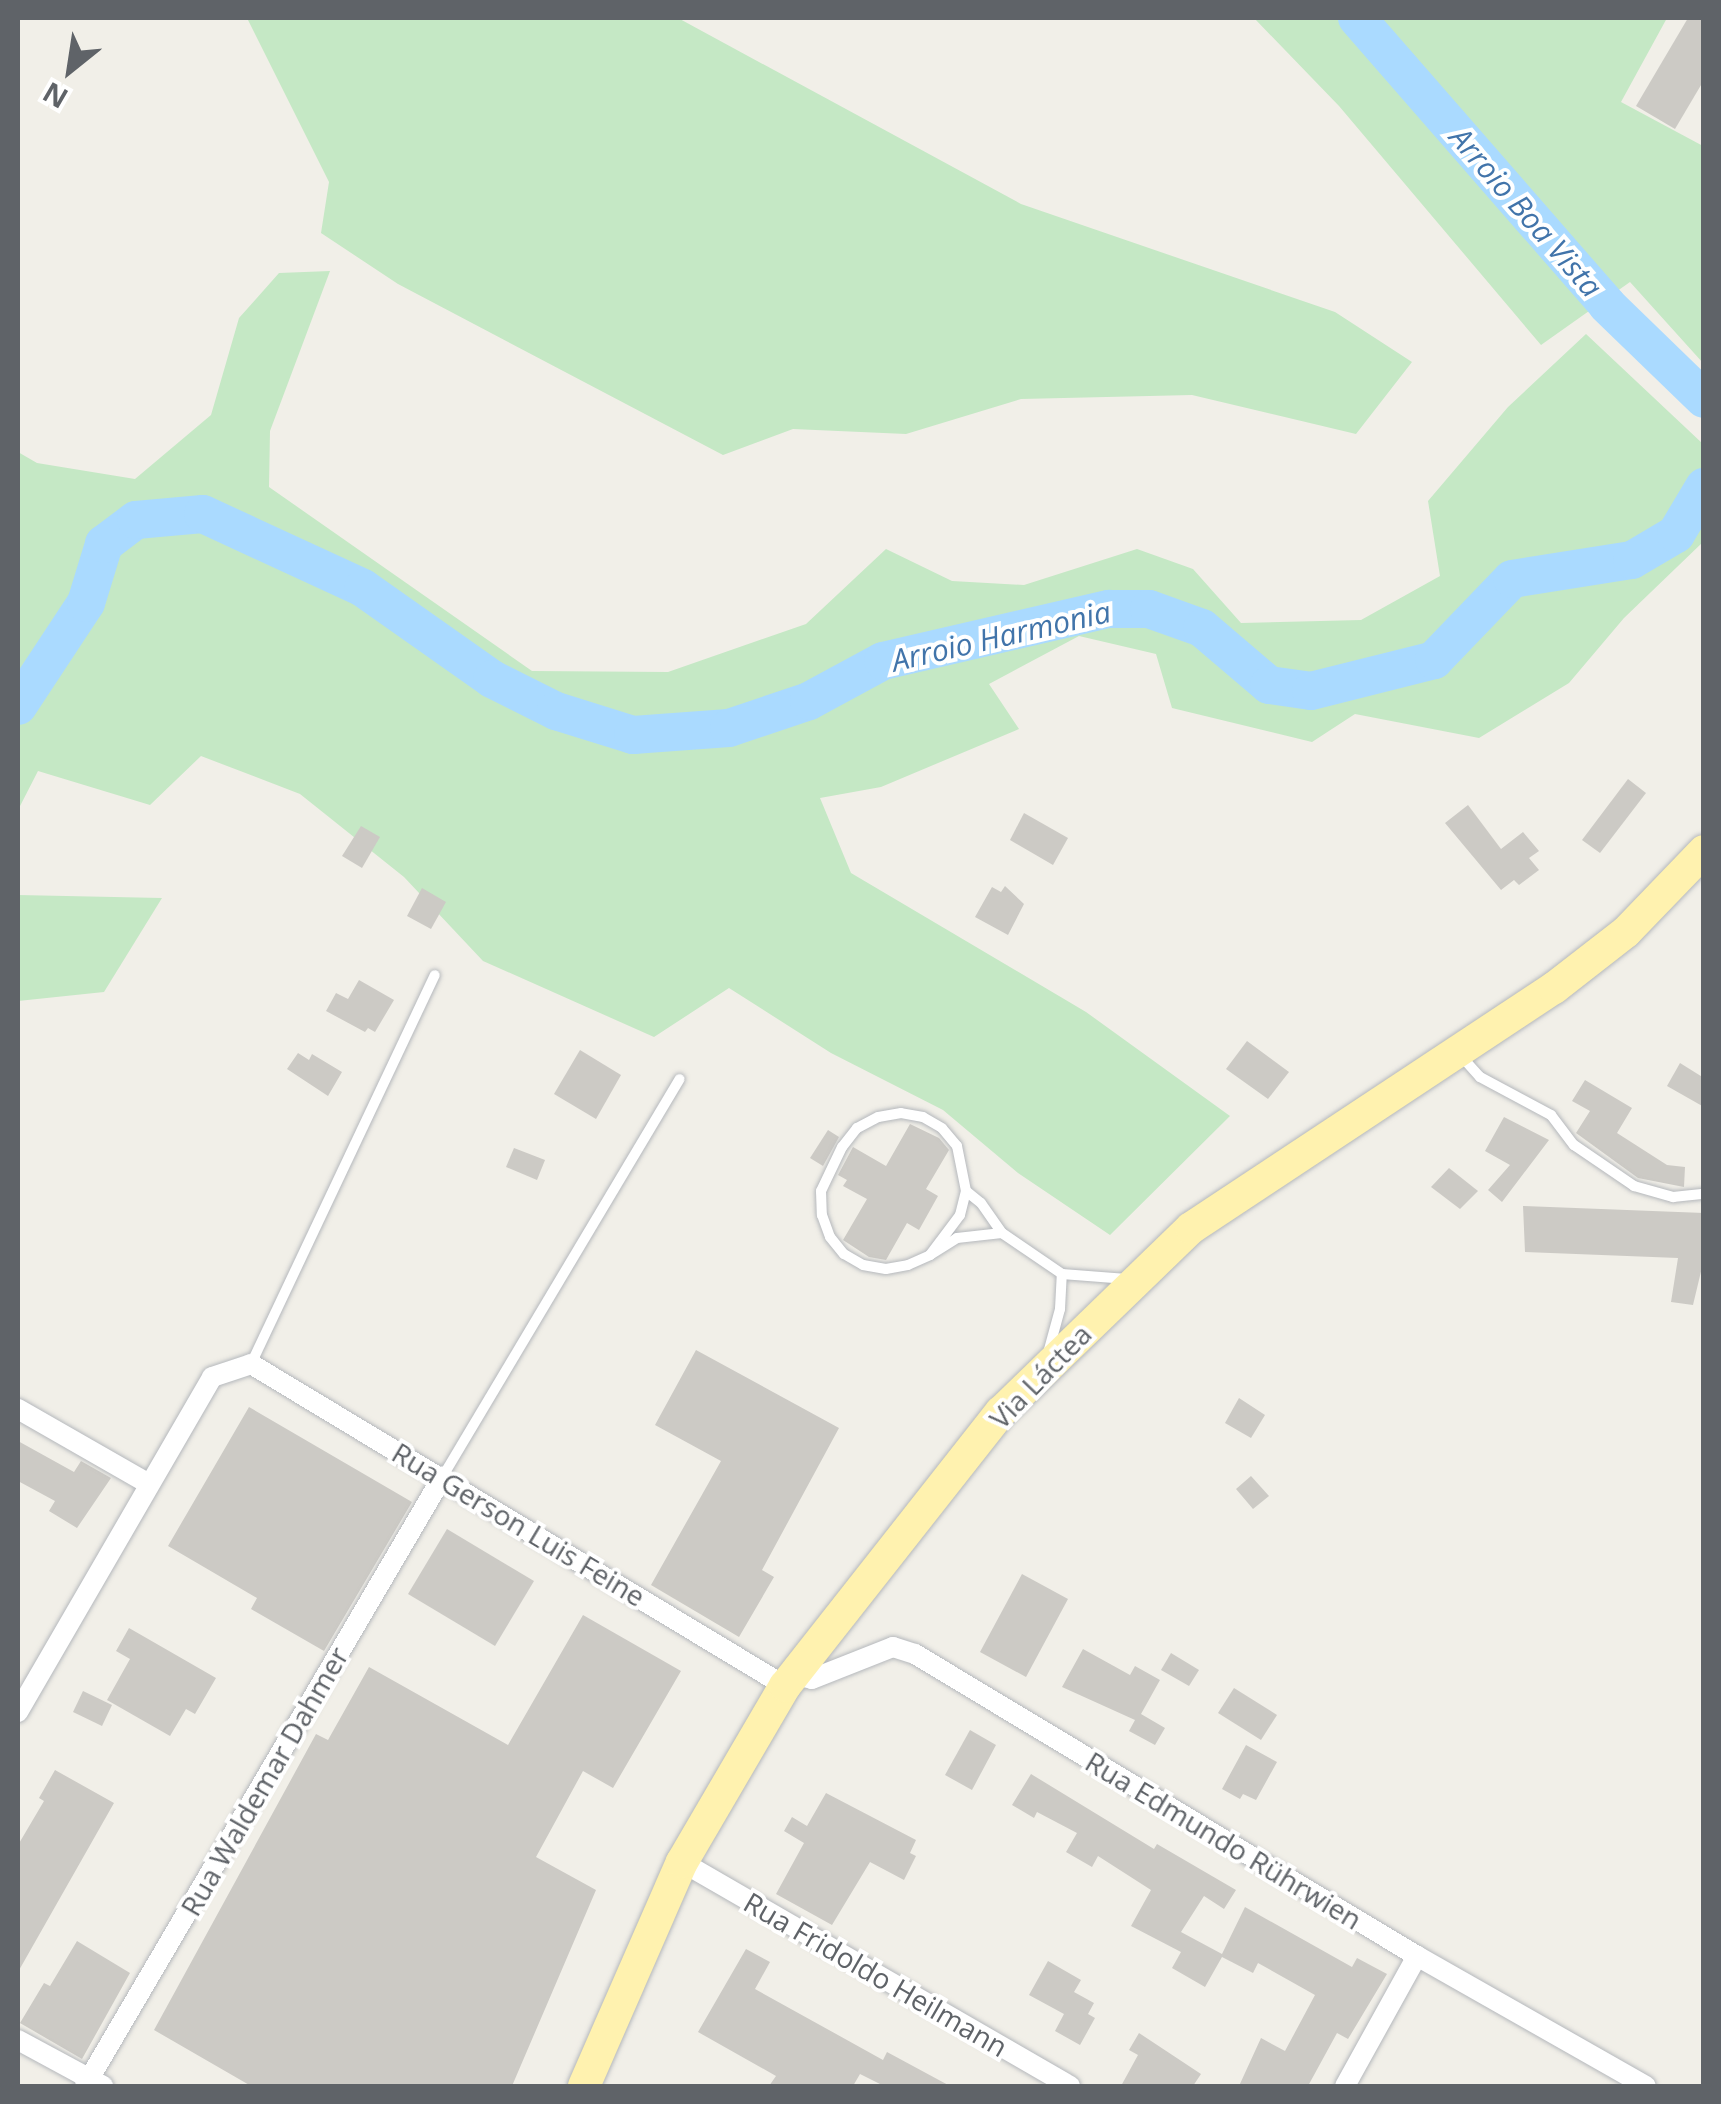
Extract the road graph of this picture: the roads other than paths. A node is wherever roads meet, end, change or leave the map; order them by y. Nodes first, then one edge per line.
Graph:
1 (1704, 851) edge
2 (435, 975) dead end
3 (1458, 1052) junction
4 (680, 1079) dead end
5 (966, 1191) junction
6 (1704, 1194) edge
7 (1002, 1233) junction
8 (930, 1256) junction
9 (1062, 1274) junction
10 (1138, 1278) junction
11 (251, 1364) junction
12 (1049, 1364) junction
13 (18, 1409) edge
14 (443, 1476) junction
15 (150, 1484) junction
16 (790, 1681) junction
17 (18, 1712) edge
18 (682, 1862) junction
19 (1417, 1956) junction
20 (18, 2040) edge
21 (1623, 2081) edge
22 (92, 2084) edge
23 (584, 2086) edge
24 (1070, 2086) edge
25 (1345, 2086) edge
26 (1646, 2086) edge

1 - 3 main road, Via Láctea
2 - 11 lane
3 - 6 lane
3 - 10 main road, Via Láctea
4 - 14 lane
5 - 7 lane
5 - 8 lane
5 - 8 lane
7 - 8 lane
7 - 9 lane
9 - 10 lane
9 - 12 lane
10 - 12 main road, Via Láctea
11 - 14 street, Rua Gerson Luis Feine
11 - 15 street
12 - 16 main road, Via Láctea
13 - 15 street
14 - 16 street, Rua Gerson Luis Feine
14 - 22 street, Rua Waldemar Dahmer
15 - 17 street
16 - 18 main road, Via Láctea
16 - 19 street, Rua Edmundo Rührwien
18 - 23 main road, Via Láctea
18 - 24 street, Rua Fridoldo Heilmann
19 - 21 street, Rua Edmundo Rührwien
19 - 25 street
20 - 22 street
21 - 26 street, Rua Edmundo Rührwien

